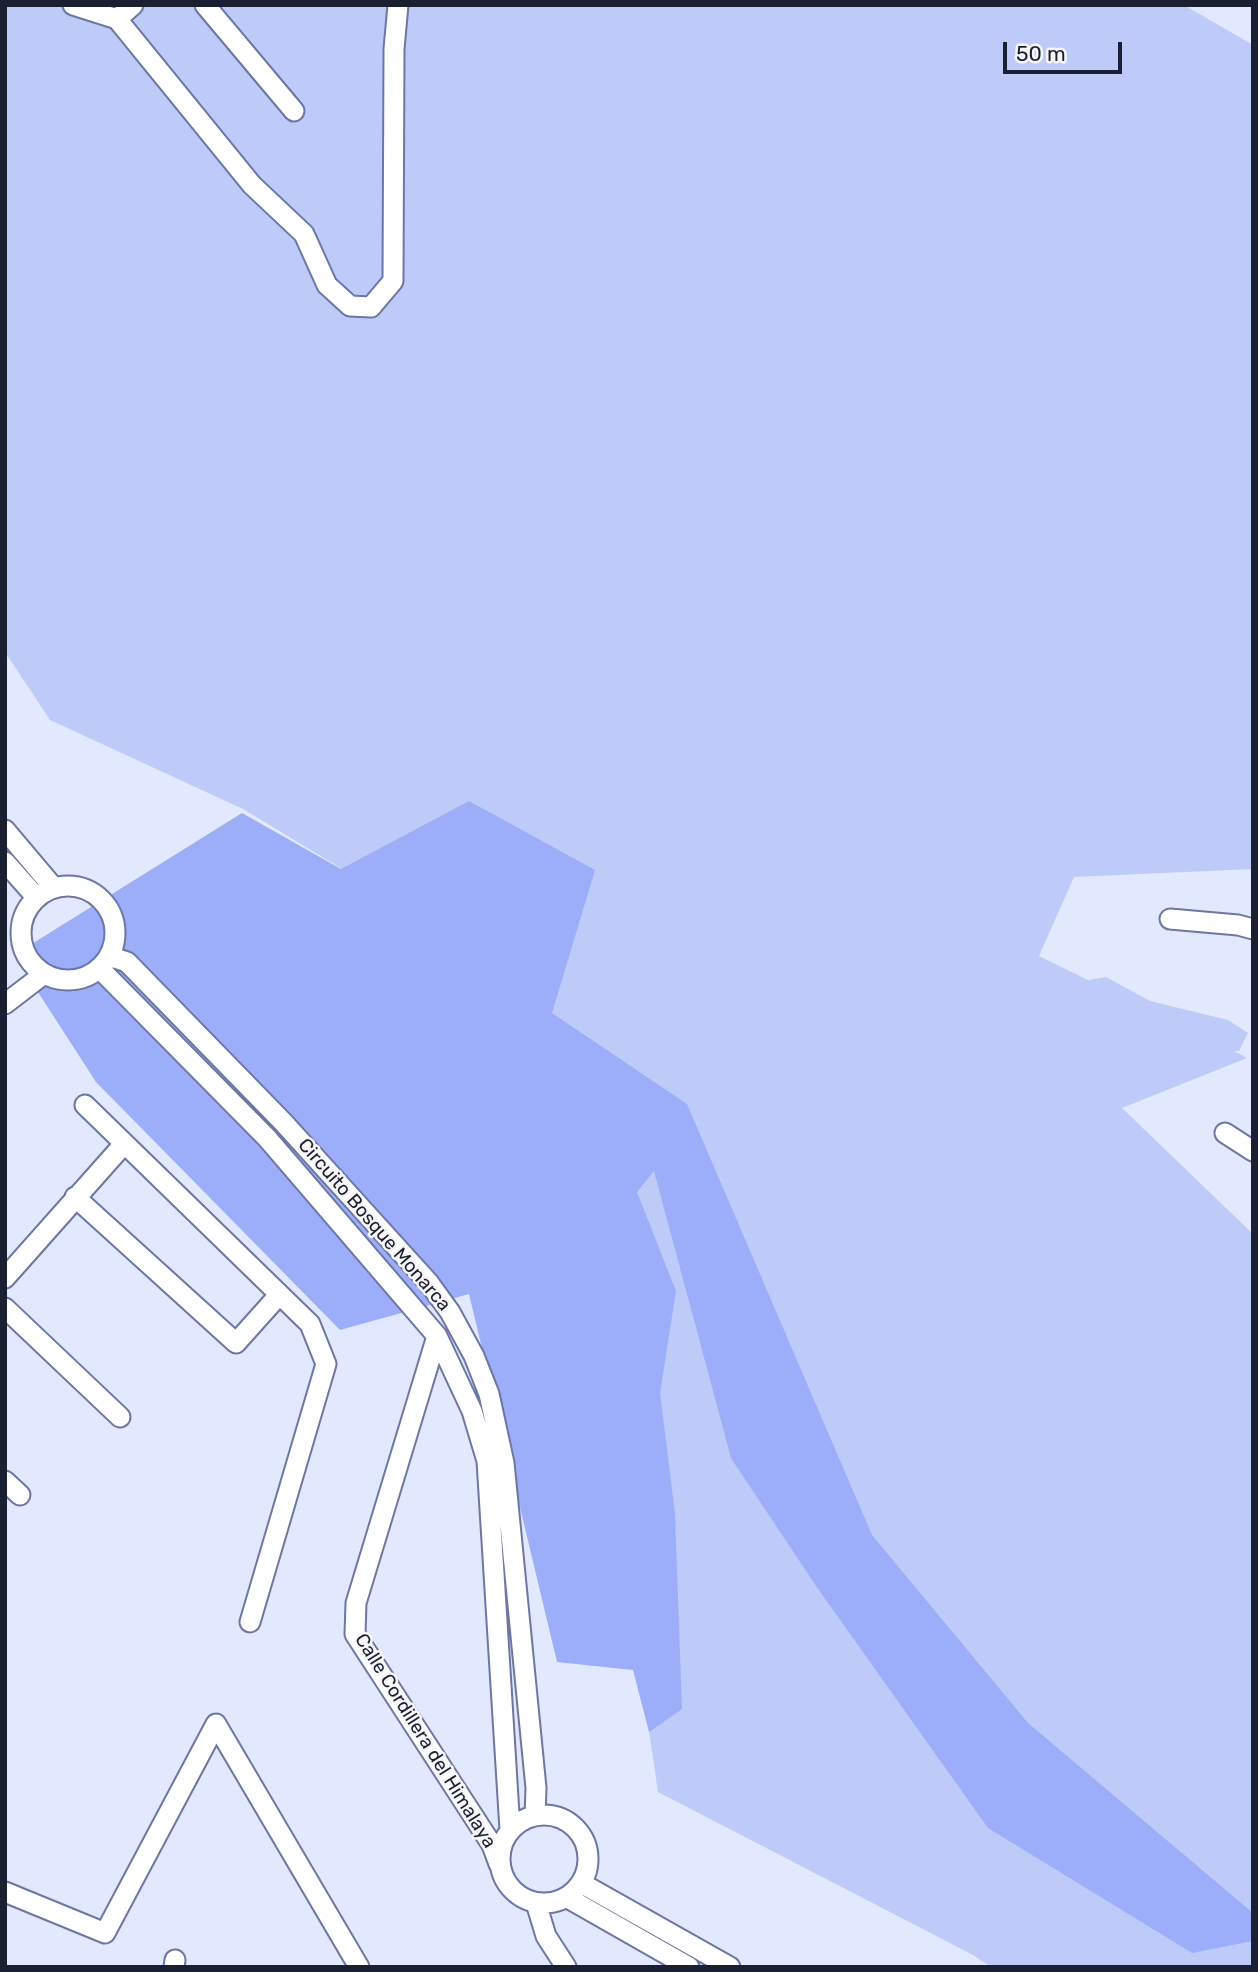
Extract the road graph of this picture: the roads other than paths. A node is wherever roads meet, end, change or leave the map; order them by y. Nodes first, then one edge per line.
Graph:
1 (73, 5) edge
2 (133, 5) edge
3 (205, 5) edge
4 (398, 5) edge
5 (117, 19) junction
6 (294, 111) dead end
7 (5, 830) edge
8 (5, 862) edge
9 (54, 888) junction
10 (37, 898) junction
11 (1170, 919) dead end
12 (1253, 929) edge
13 (104, 962) junction
14 (44, 974) junction
15 (5, 1004) edge
16 (85, 1105) dead end
17 (1225, 1133) dead end
18 (124, 1144) junction
19 (1253, 1151) edge
20 (75, 1197) junction
21 (5, 1278) edge
22 (279, 1295) junction
23 (5, 1308) edge
24 (437, 1336) junction
25 (120, 1417) dead end
26 (5, 1481) edge
27 (20, 1495) dead end
28 (250, 1622) dead end
29 (535, 1816) junction
30 (510, 1830) junction
31 (499, 1864) junction
32 (581, 1883) junction
33 (5, 1892) edge
34 (566, 1898) junction
35 (536, 1903) junction
36 (359, 1967) edge
37 (566, 1967) edge
38 (689, 1967) edge
39 (730, 1967) edge

1 - 5 street
2 - 5 street
3 - 6 street
4 - 5 street
7 - 9 street
8 - 10 street
9 - 10 street
9 - 13 street
10 - 14 street
11 - 12 street
13 - 14 street
13 - 24 street, Circuito Bosque Monarca
13 - 29 street, Circuito Bosque Monarca
14 - 15 street
16 - 18 street
17 - 19 street
18 - 20 street
18 - 22 street
20 - 21 street
20 - 22 street
22 - 28 street
23 - 25 street
24 - 30 street, Circuito Bosque Monarca
24 - 31 street, Calle Cordillera del Himalaya
26 - 27 street
29 - 30 street
29 - 32 street
30 - 31 street
31 - 35 street
32 - 34 street
32 - 39 street
33 - 36 street
34 - 35 street
34 - 38 street
35 - 37 street

